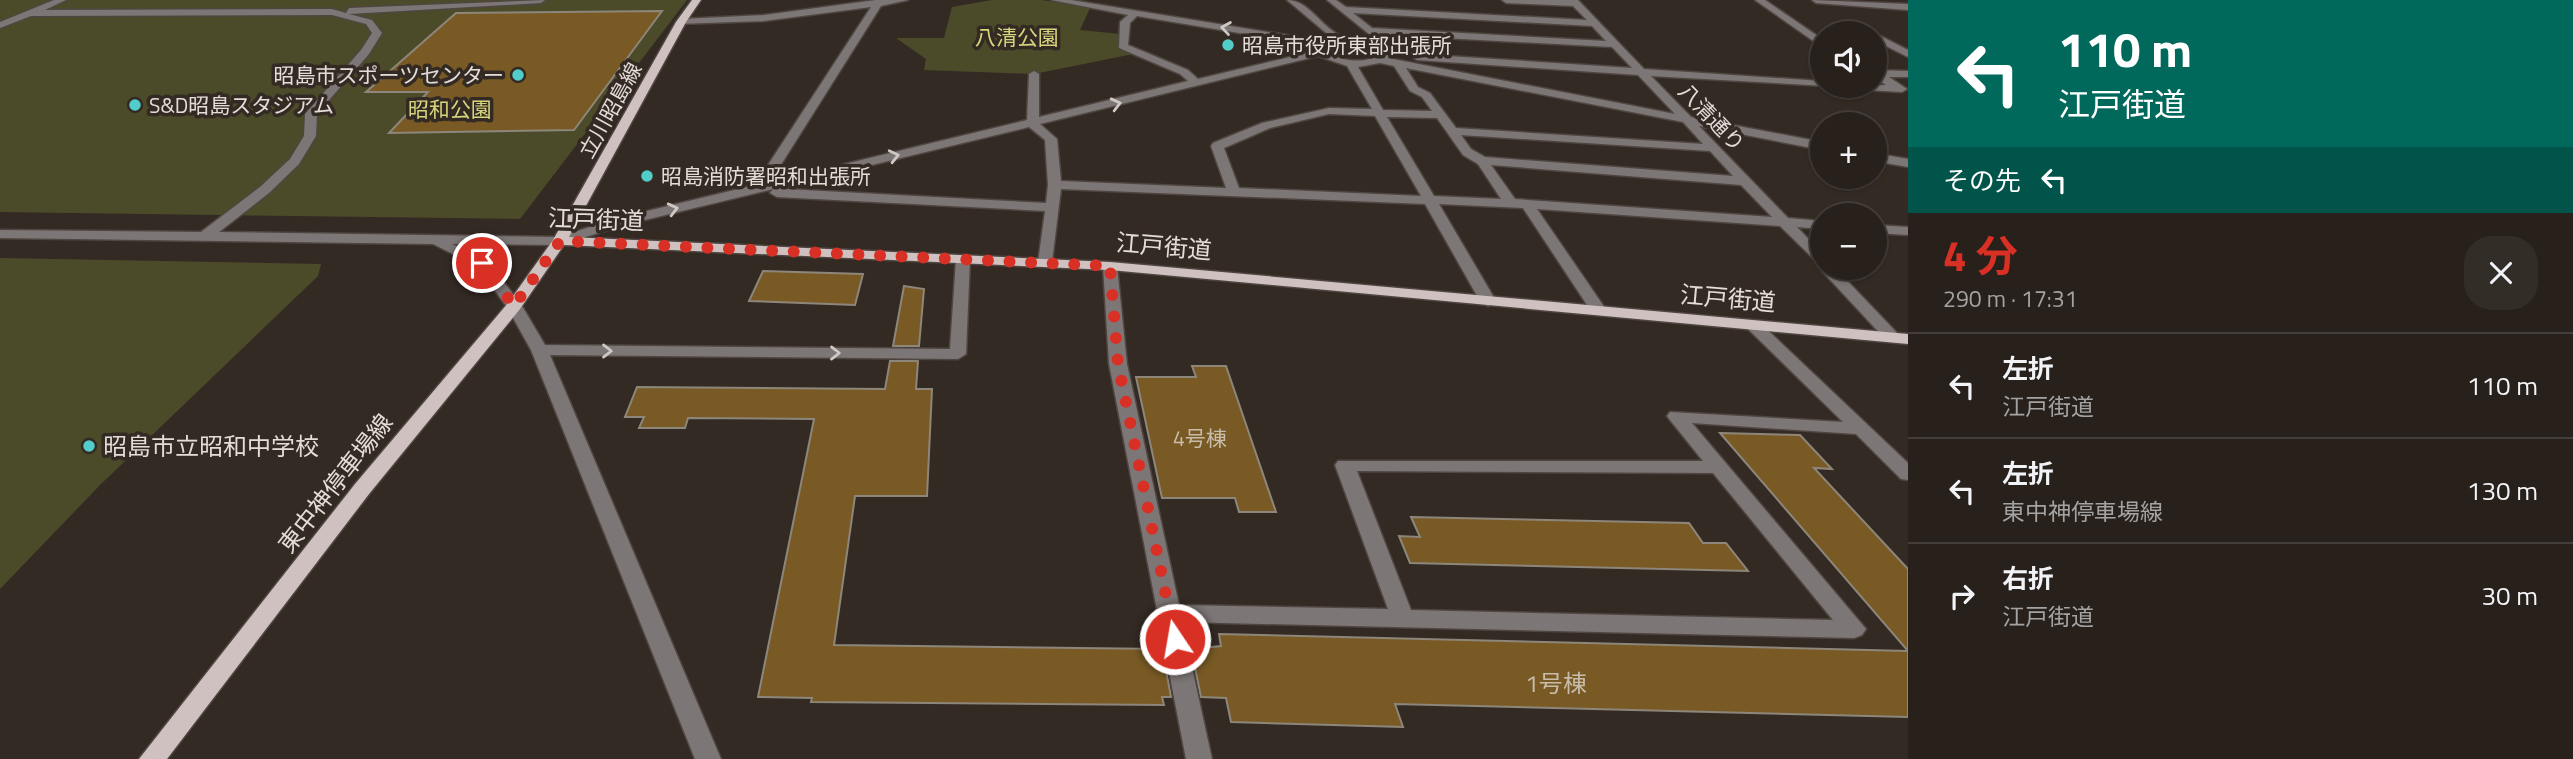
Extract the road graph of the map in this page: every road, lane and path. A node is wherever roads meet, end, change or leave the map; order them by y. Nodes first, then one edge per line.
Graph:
1 (62, 0) edge
2 (541, 0) edge
3 (697, 0) edge
4 (904, 0) edge
5 (1055, 0) edge
6 (1506, 0) edge
7 (1759, 0) edge
8 (1816, 0) edge
9 (879, 1) edge
10 (1292, 1) edge
11 (1332, 1) edge
12 (1306, 2) edge
13 (1320, 2) dead end
14 (1574, 2) edge
15 (1908, 7) edge
16 (1342, 10) junction
17 (332, 12) junction
18 (29, 13) junction
19 (1135, 13) junction
20 (681, 22) junction
21 (1594, 23) junction
22 (0, 25) edge
23 (1369, 31) junction
24 (1810, 36) edge
25 (1339, 39) junction
26 (1369, 43) junction
27 (1887, 43) edge
28 (1615, 44) junction
29 (1318, 48) junction
30 (1908, 54) edge
31 (1383, 57) junction
32 (1350, 62) junction
33 (1398, 64) junction
34 (1641, 72) junction
35 (1887, 73) edge
36 (1034, 74) dead end
37 (1908, 74) edge
38 (1887, 80) edge
39 (1810, 83) edge
40 (1198, 84) junction
41 (1887, 89) edge
42 (1905, 91) edge
43 (1382, 113) junction
44 (1439, 115) junction
45 (1685, 118) junction
46 (1033, 124) junction
47 (1451, 131) junction
48 (1810, 144) edge
49 (1713, 148) junction
50 (1887, 159) edge
51 (1482, 161) junction
52 (1908, 163) edge
53 (785, 181) junction
54 (1745, 181) junction
55 (1055, 185) junction
56 (761, 187) junction
57 (1234, 193) junction
58 (1432, 200) junction
59 (1511, 203) junction
60 (1527, 204) junction
61 (1052, 207) junction
62 (1784, 223) junction
63 (1810, 224) edge
64 (1887, 230) edge
65 (1908, 231) edge
66 (0, 234) edge
67 (204, 237) junction
68 (413, 238) junction
69 (560, 241) junction
70 (1810, 250) edge
71 (963, 259) junction
72 (1045, 262) junction
73 (1110, 266) junction
74 (1840, 280) edge
75 (1488, 301) junction
76 (514, 306) junction
77 (1599, 311) junction
78 (1753, 325) junction
79 (1900, 338) edge
80 (539, 350) junction
81 (1861, 429) junction
82 (1718, 467) junction
83 (1908, 474) edge
84 (1169, 613) junction
85 (1403, 619) junction
86 (152, 759) edge
87 (708, 759) edge
88 (1199, 759) edge

1 - 18 street
2 - 17 street
3 - 20 main road, 立川昭島線
4 - 9 street
5 - 19 street
6 - 14 street
7 - 24 street
8 - 15 street
9 - 20 street
9 - 56 street
10 - 12 street
10 - 25 street
11 - 13 street
11 - 16 street
14 - 21 street, 八清通り
16 - 21 street
16 - 23 street
17 - 18 street
17 - 67 street
18 - 22 street
29 -> 19 street
19 - 40 street
20 - 69 main road, 立川昭島線
21 - 28 street, 八清通り
23 - 26 street
23 - 28 street
25 - 26 street
25 - 29 street
26 - 31 street
27 - 30 street
28 - 34 street, 八清通り
29 - 32 street
29 - 40 street
31 - 32 street
31 - 33 street
31 - 34 street
32 - 43 street
33 - 44 street
33 - 45 street
34 - 39 street
34 - 45 street, 八清通り
35 - 37 street
36 - 46 street
38 - 42 street
46 -> 40 street
41 - 42 street
43 - 44 street
43 - 57 street
43 - 58 street
44 - 47 street
45 - 48 street
45 - 49 street, 八清通り
53 -> 46 street
46 - 55 street
47 - 49 street
47 - 51 street
49 - 54 street, 八清通り
50 - 52 street
51 - 54 street
51 - 59 street
53 - 56 street
53 - 61 street
54 - 62 street, 八清通り
55 - 57 street
55 - 61 street
69 -> 56 street
57 - 58 street
58 - 59 street
58 - 75 street
59 - 60 street
60 - 62 street
60 - 77 street
61 - 72 street
62 - 63 street
62 - 70 street, 八清通り
64 - 65 street
66 - 67 street, 江戸街道
67 - 68 street, 江戸街道
68 - 69 street, 江戸街道
68 - 76 street, 江戸街道
69 - 71 main road, 江戸街道
69 - 76 main road, 東中神停車場線
71 - 72 main road, 江戸街道
80 -> 71 street
72 - 73 main road, 江戸街道
73 - 75 main road, 江戸街道
73 - 84 street
74 - 79 street
75 - 77 main road, 江戸街道
76 - 80 street, 江戸街道
76 - 86 main road, 東中神停車場線
77 - 78 main road, 江戸街道
78 - 79 main road, 江戸街道
78 - 81 street
80 - 87 street, 江戸街道
81 - 82 street
81 - 83 street
82 - 85 street
82 - 85 street
84 - 85 street
84 - 88 street

